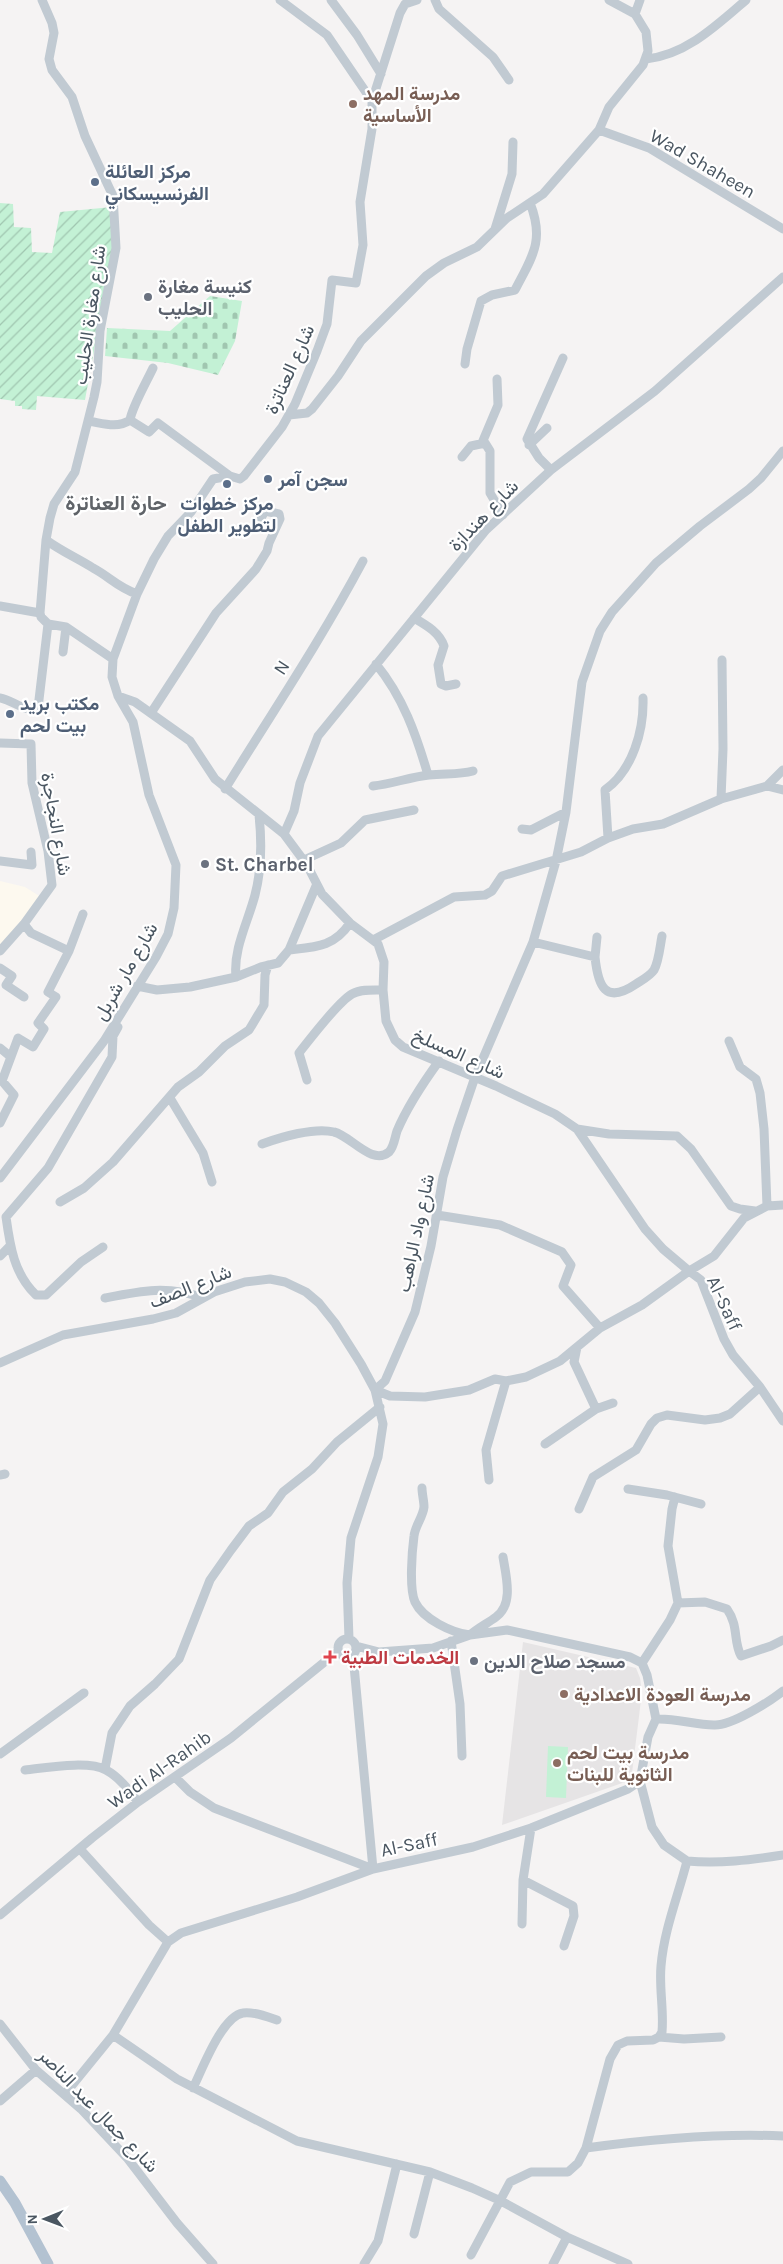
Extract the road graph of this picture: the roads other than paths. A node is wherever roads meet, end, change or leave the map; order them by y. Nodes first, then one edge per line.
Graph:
1 (42, 0) edge
2 (280, 0) edge
3 (331, 0) edge
4 (417, 0) edge
5 (434, 0) edge
6 (609, 0) edge
7 (640, 0) edge
8 (746, 0) edge
9 (635, 14) junction
10 (646, 59) junction
11 (381, 74) junction
12 (509, 80) dead end
13 (372, 101) junction
14 (599, 130) junction
15 (513, 142) dead end
16 (530, 203) junction
17 (495, 229) junction
18 (783, 229) edge
19 (782, 278) edge
20 (562, 358) dead end
21 (465, 364) dead end
22 (153, 368) dead end
23 (497, 379) dead end
24 (289, 415) junction
25 (130, 420) junction
26 (88, 421) junction
27 (548, 428) dead end
28 (482, 443) junction
29 (529, 445) junction
30 (783, 451) edge
31 (462, 457) dead end
32 (550, 470) junction
33 (230, 476) junction
34 (502, 515) junction
35 (261, 518) dead end
36 (46, 540) junction
37 (363, 561) dead end
38 (136, 594) junction
39 (0, 606) edge
40 (40, 614) junction
41 (414, 618) junction
42 (48, 624) junction
43 (66, 627) junction
44 (63, 652) dead end
45 (113, 659) junction
46 (722, 660) dead end
47 (376, 664) junction
48 (456, 684) dead end
49 (118, 696) junction
50 (0, 698) edge
51 (643, 698) dead end
52 (151, 712) junction
53 (0, 743) edge
54 (783, 770) edge
55 (473, 771) dead end
56 (428, 775) junction
57 (373, 786) dead end
58 (767, 786) junction
59 (225, 789) junction
60 (783, 790) edge
61 (720, 799) junction
62 (414, 810) dead end
63 (566, 812) junction
64 (259, 815) junction
65 (522, 829) dead end
66 (284, 834) junction
67 (608, 838) junction
68 (31, 852) dead end
69 (304, 860) junction
70 (0, 861) edge
71 (556, 861) junction
72 (316, 886) junction
73 (84, 914) dead end
74 (350, 923) junction
75 (24, 924) junction
76 (662, 936) dead end
77 (596, 938) dead end
78 (375, 939) junction
79 (533, 942) junction
80 (289, 950) junction
81 (0, 951) edge
82 (69, 951) junction
83 (595, 957) junction
84 (268, 965) junction
85 (0, 968) edge
86 (236, 977) junction
87 (137, 986) junction
88 (383, 990) junction
89 (24, 997) dead end
90 (125, 1006) junction
91 (729, 1041) dead end
92 (0, 1048) edge
93 (11, 1057) junction
94 (440, 1061) junction
95 (475, 1077) junction
96 (307, 1080) dead end
97 (170, 1098) junction
98 (0, 1123) edge
99 (577, 1129) junction
100 (262, 1144) dead end
101 (0, 1178) edge
102 (212, 1182) dead end
103 (60, 1202) dead end
104 (783, 1205) edge
105 (767, 1206) junction
106 (755, 1211) junction
107 (437, 1215) junction
108 (10, 1247) junction
109 (103, 1247) dead end
110 (0, 1256) edge
111 (689, 1271) junction
112 (104, 1298) dead end
113 (203, 1298) junction
114 (600, 1328) junction
115 (578, 1345) junction
116 (560, 1361) junction
117 (574, 1362) junction
118 (0, 1363) edge
119 (506, 1381) junction
120 (760, 1387) junction
121 (375, 1390) junction
122 (613, 1403) dead end
123 (380, 1407) junction
124 (596, 1409) junction
125 (783, 1421) edge
126 (544, 1444) dead end
127 (490, 1480) dead end
128 (422, 1488) dead end
129 (628, 1489) dead end
130 (675, 1497) junction
131 (701, 1504) dead end
132 (579, 1509) dead end
133 (503, 1557) dead end
134 (678, 1603) junction
135 (470, 1635) junction
136 (348, 1639) junction
137 (783, 1640) edge
138 (451, 1641) junction
139 (338, 1651) junction
140 (355, 1651) junction
141 (642, 1663) junction
142 (783, 1691) edge
143 (84, 1693) dead end
144 (656, 1719) junction
145 (0, 1754) edge
146 (462, 1756) dead end
147 (105, 1769) junction
148 (25, 1770) dead end
149 (176, 1777) junction
150 (640, 1782) junction
151 (138, 1802) junction
152 (531, 1828) junction
153 (80, 1849) junction
154 (783, 1855) edge
155 (687, 1861) junction
156 (373, 1868) junction
157 (523, 1880) junction
158 (0, 1915) edge
159 (522, 1924) dead end
160 (168, 1942) junction
161 (564, 1946) dead end
162 (277, 2020) dead end
163 (1, 2027) edge
164 (113, 2035) junction
165 (659, 2037) junction
166 (721, 2037) dead end
167 (36, 2070) junction
168 (193, 2088) junction
169 (65, 2094) junction
170 (0, 2101) edge
171 (783, 2136) edge
172 (586, 2148) junction
173 (398, 2164) junction
174 (430, 2172) junction
175 (0, 2181) edge
176 (501, 2201) junction
177 (414, 2234) dead end
178 (567, 2237) junction
179 (471, 2254) dead end
180 (48, 2264) edge
181 (213, 2264) edge
182 (364, 2264) edge
183 (553, 2264) edge
184 (628, 2264) edge

1 - 26 street, شارع مغارة الحليب
2 - 13 street
3 - 11 street
4 - 11 street
5 - 12 street
6 - 9 street
7 - 9 street
8 - 10 street
9 - 10 street
10 - 14 street
11 - 13 street
13 - 24 street, شارع العناترة
14 - 16 street
14 - 18 street, Wad Shaheen
15 - 17 street
16 - 17 street
16 - 21 street
17 - 24 street
19 - 32 street, شارع هندازة
20 - 29 street
22 - 25 street
23 - 28 street
24 - 33 street, شارع العناترة
25 - 26 street
25 - 33 street
26 - 36 street, شارع مغارة الحليب
27 - 29 street
28 - 31 street
28 - 34 street
29 - 32 street
30 - 63 street, شارع واد الراهب
32 - 34 street, شارع هندازة
33 - 38 street, شارع العناترة
34 - 41 street, شارع هندازة
35 - 52 street
36 - 38 street
36 - 40 street, شارع مغارة الحليب
37 - 59 street, N
38 - 45 street, شارع العناترة
39 - 40 street
40 - 42 street
41 - 47 street, شارع هندازة
41 - 48 street
42 - 43 street
42 - 50 street
43 - 44 street
43 - 45 street
45 - 49 street, شارع مار شربل
46 - 61 street
47 - 56 street
47 - 66 street, شارع هندازة
49 - 52 street
49 - 87 street, شارع مار شربل
51 - 67 street
52 - 59 street
53 - 75 street, شارع النجاجرة
54 - 58 street
55 - 56 street
56 - 57 street
58 - 60 street
58 - 61 street
59 - 64 street
61 - 67 street
62 - 69 street
63 - 65 street
63 - 71 street, شارع واد الراهب
64 - 66 street
64 - 86 street
66 - 69 street
67 - 71 street
68 - 70 street
69 - 72 street
71 - 78 street
71 - 79 street, شارع واد الراهب
72 - 74 street
72 - 80 street
73 - 82 street
74 - 78 street
74 - 80 street
75 - 81 street, شارع النجاجرة
75 - 82 street
76 - 83 street
77 - 83 street
78 - 88 street, شارع المسلخ
79 - 83 street
79 - 95 street, شارع واد الراهب
80 - 84 street
82 - 93 street
84 - 86 street
84 - 97 street
85 - 89 street
86 - 87 street
87 - 90 street, شارع مار شربل
88 - 94 street, شارع المسلخ
88 - 96 street
90 - 101 street, شارع مار شربل
90 - 108 street
91 - 105 street
92 - 93 street
93 - 98 street
94 - 95 street, شارع المسلخ
94 - 100 street
95 - 99 street, شارع المسلخ
95 - 107 street, شارع واد الراهب
97 - 102 street
97 - 103 street
99 - 106 street
99 - 111 street, شارع المسلخ
104 - 105 street, Al-Saff
105 - 106 street, Al-Saff
106 - 111 street, Al-Saff
107 - 114 street
107 - 121 street, شارع واد الراهب
108 - 109 street
108 - 110 street
111 - 114 street
111 - 120 street, Al-Saff
112 - 113 street
113 - 118 street, شارع الصف
113 - 121 street, شارع الصف
114 - 115 street
115 - 116 street
115 - 117 street
116 - 117 street
116 - 119 street
117 - 124 street
119 - 121 street
119 - 127 street
120 - 125 street, Al-Saff
120 - 132 street
121 - 123 street
122 - 124 street
123 - 136 street
123 - 147 street
124 - 126 street
128 - 135 street
129 - 130 street
130 - 131 street
130 - 134 street
133 - 135 street
134 - 137 street
134 - 141 street
135 - 138 street
135 - 141 street
136 - 139 street, Wadi Al-Rahib
136 - 140 street
138 - 140 street
138 - 146 street
139 - 140 street
139 - 149 street, Wadi Al-Rahib
140 - 156 street
141 - 144 street
142 - 144 street
143 - 145 street
144 - 150 street
147 - 148 street
147 - 151 street
149 - 151 street, Wadi Al-Rahib
149 - 156 street
150 - 152 street, Al-Saff
150 - 155 street
151 - 153 street, Wadi Al-Rahib
152 - 156 street, Al-Saff
152 - 157 street
153 - 158 street, Wadi Al-Rahib
153 - 160 street
154 - 155 street
155 - 165 street
156 - 160 street, Al-Saff
157 - 159 street
157 - 161 street
160 - 164 street
162 - 168 street
163 - 167 street, شارع جمال عبد الناصر
164 - 168 street
164 - 169 street
165 - 166 street
165 - 172 street
167 - 169 street, شارع جمال عبد الناصر
167 - 170 street
168 - 173 street
169 - 181 street, شارع جمال عبد الناصر
171 - 172 street
172 - 176 street
173 - 174 street
173 - 182 street
174 - 176 street
174 - 177 street
175 - 180 main road
176 - 178 street
176 - 179 street
178 - 183 street
178 - 184 street

